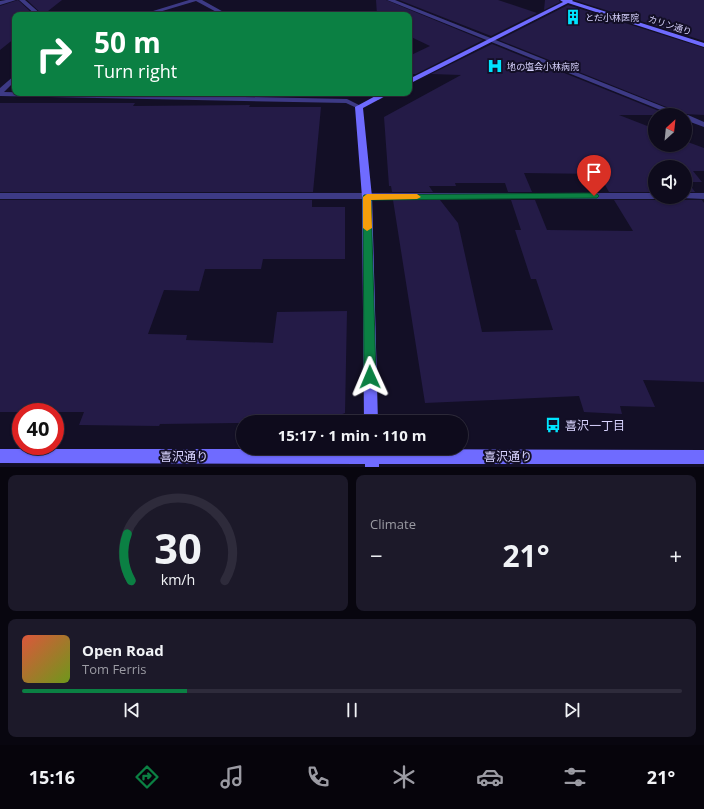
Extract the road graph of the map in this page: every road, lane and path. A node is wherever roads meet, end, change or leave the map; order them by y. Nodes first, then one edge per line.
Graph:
1 (13, 0) edge
2 (22, 0) edge
3 (195, 0) edge
4 (198, 0) edge
5 (390, 0) edge
6 (567, 0) edge
7 (0, 3) edge
8 (36, 12) edge
9 (153, 12) edge
10 (220, 12) edge
11 (490, 40) junction
12 (704, 45) edge
13 (12, 80) edge
14 (412, 80) edge
15 (0, 93) edge
16 (12, 93) edge
17 (178, 96) edge
18 (374, 96) edge
19 (382, 96) edge
20 (378, 98) junction
21 (359, 107) junction
22 (662, 108) edge
23 (692, 120) edge
24 (704, 124) edge
25 (0, 196) edge
26 (648, 196) edge
27 (692, 196) edge
28 (704, 196) edge
29 (367, 197) junction
30 (371, 415) edge
31 (0, 456) edge
32 (372, 457) edge
33 (704, 457) edge

1 - 7 street
2 - 8 street
3 - 9 street
4 - 10 street
5 - 11 street
6 - 11 street
6 - 12 street, カリン通り
11 - 14 street
11 - 22 street
13 - 15 street
15 - 16 street
17 - 21 street
18 - 20 street
19 - 20 street
20 - 21 street
21 - 29 street
23 - 24 street
25 - 29 street
26 - 29 street
27 - 28 street
29 - 30 street
31 - 32 street, 喜沢通り
32 - 33 street, 喜沢通り

